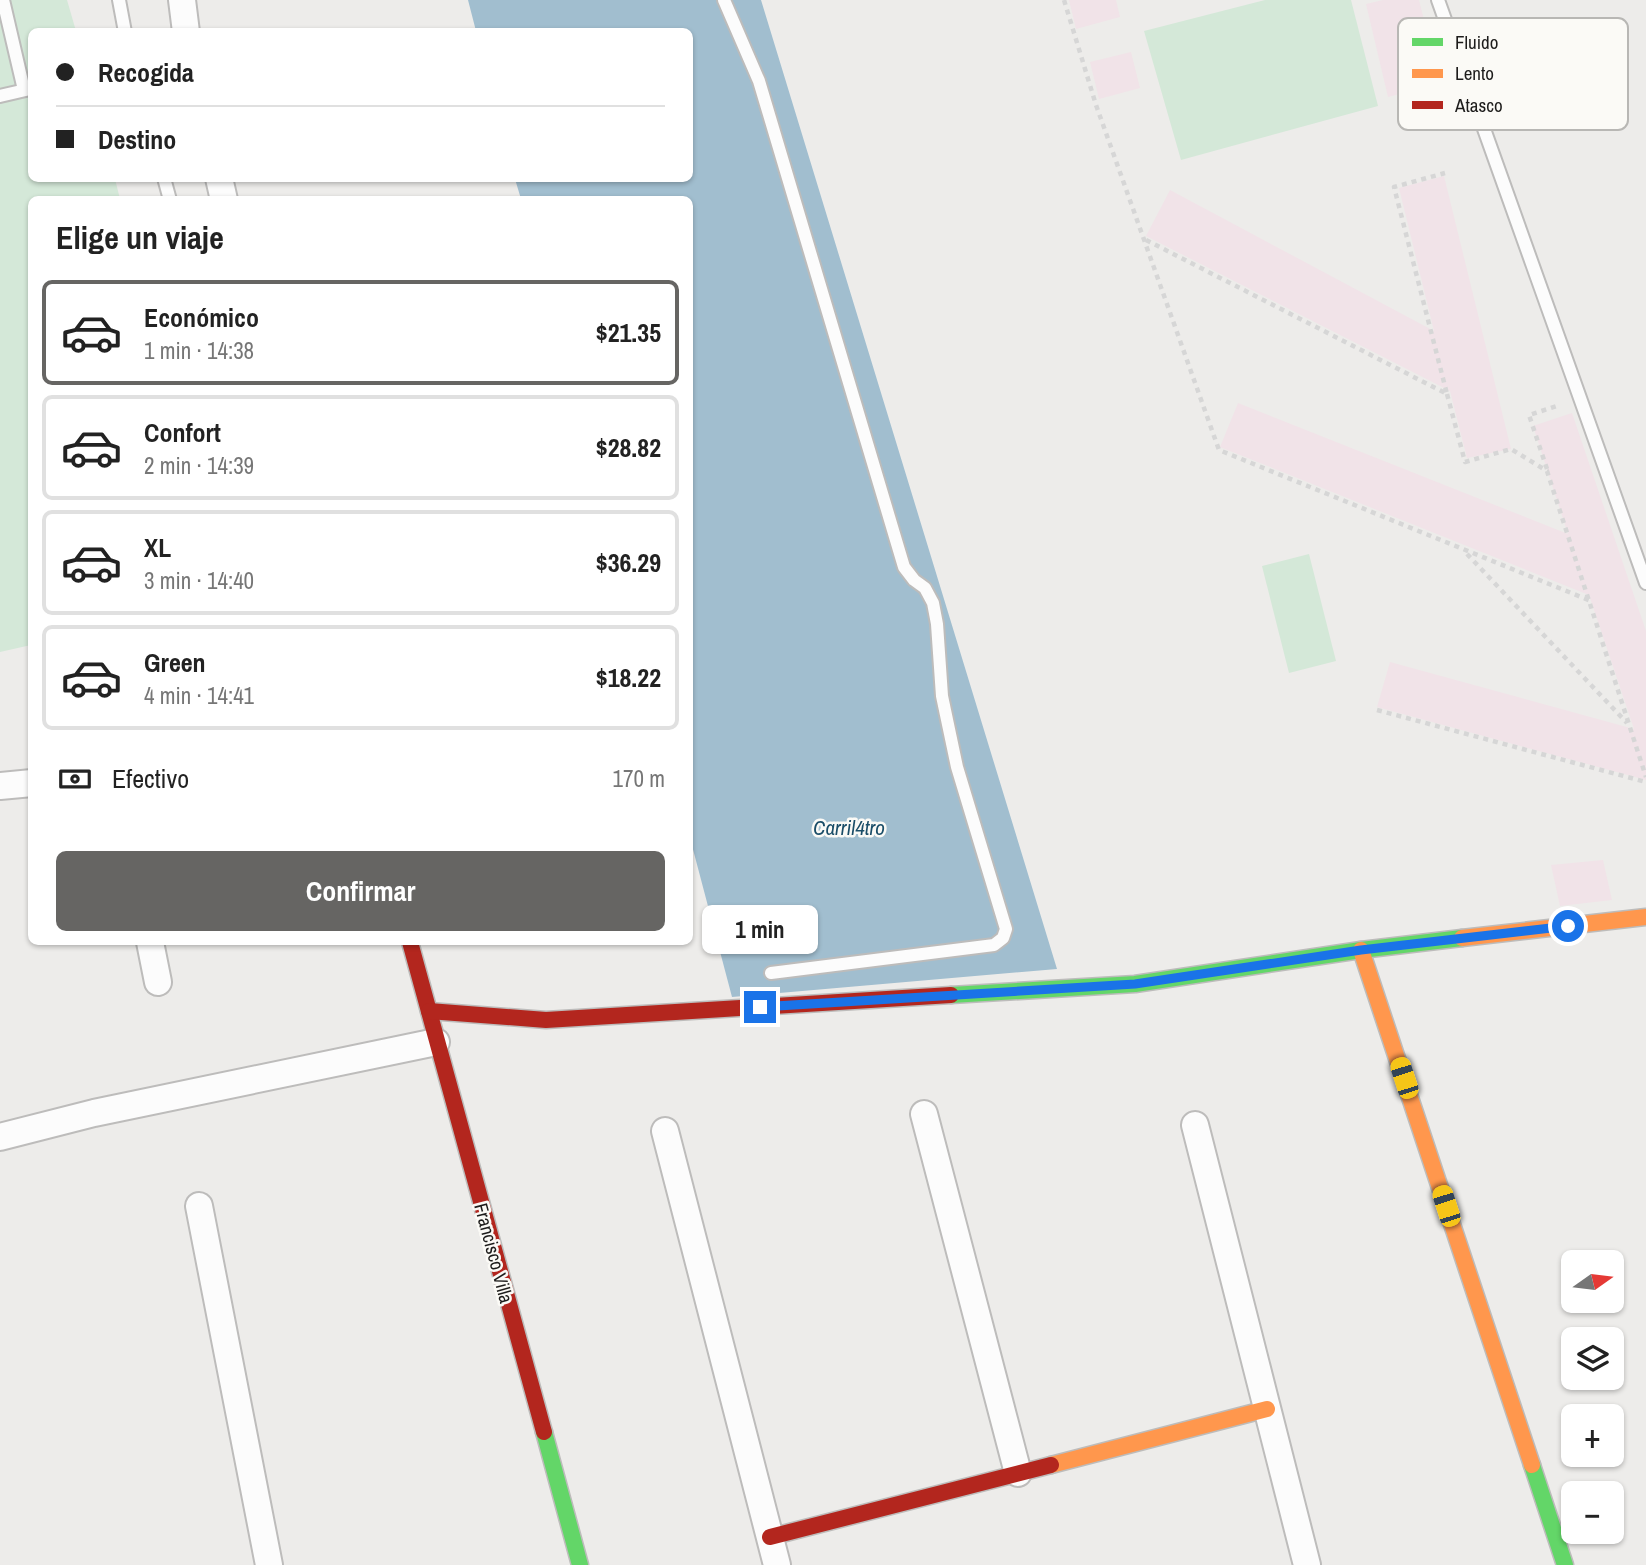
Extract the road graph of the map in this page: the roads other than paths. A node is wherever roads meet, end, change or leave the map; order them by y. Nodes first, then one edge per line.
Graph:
1 (3, 0) edge
2 (119, 0) edge
3 (182, 0) edge
4 (724, 0) edge
5 (1438, 0) edge
6 (1444, 18) edge
7 (124, 28) edge
8 (186, 28) edge
9 (28, 90) edge
10 (0, 96) edge
11 (1485, 130) edge
12 (1646, 583) edge
13 (28, 783) edge
14 (0, 786) edge
15 (1646, 917) edge
16 (151, 945) edge
17 (411, 945) edge
18 (1361, 950) junction
19 (771, 973) dead end
20 (158, 982) dead end
21 (429, 1011) junction
22 (436, 1042) junction
23 (924, 1115) dead end
24 (1195, 1125) dead end
25 (665, 1130) dead end
26 (0, 1137) edge
27 (199, 1206) dead end
28 (1267, 1409) junction
29 (1018, 1473) junction
30 (769, 1537) junction
31 (269, 1565) edge
32 (580, 1565) edge
33 (777, 1565) edge
34 (1307, 1565) edge
35 (1565, 1565) edge

1 - 9 lane
2 - 7 lane
3 - 8 street
4 - 19 lane
5 - 6 lane
9 - 10 lane
11 - 12 lane
13 - 14 street
15 - 18 street
16 - 20 street
17 - 21 street, Francisco Villa
18 - 21 street
18 - 35 street
21 - 22 street, Francisco Villa
22 - 26 street
22 - 32 street, Francisco Villa
23 - 29 street
24 - 28 street
25 - 30 street
27 - 31 street
28 - 29 street
28 - 34 street
29 - 30 street
30 - 33 street

